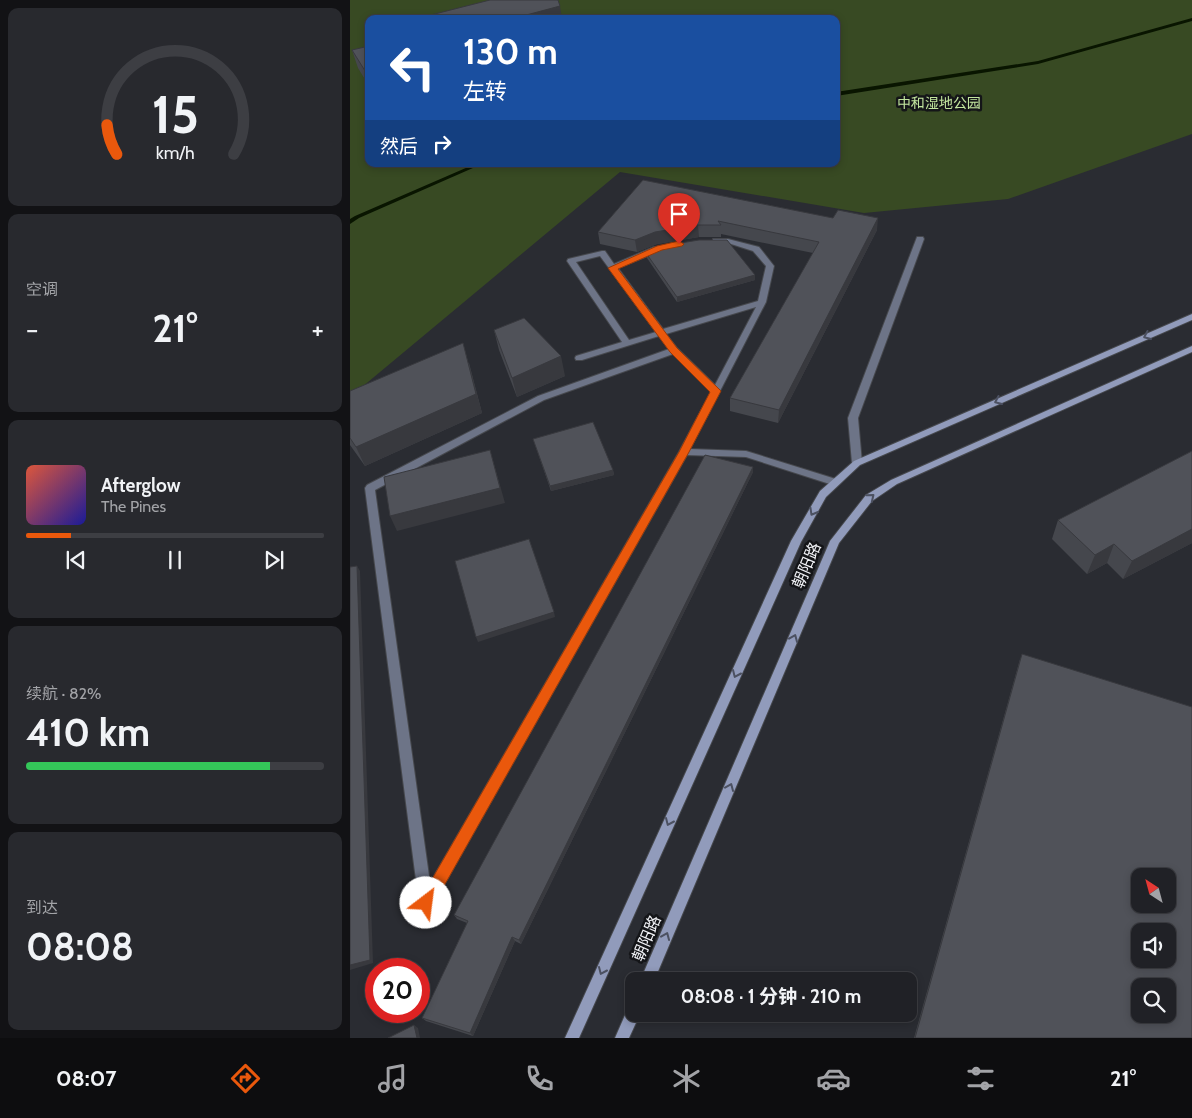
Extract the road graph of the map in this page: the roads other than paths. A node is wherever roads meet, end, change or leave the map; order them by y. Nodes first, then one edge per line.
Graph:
1 (920, 239) dead end
2 (709, 241) edge
3 (670, 246) edge
4 (612, 268) junction
5 (762, 302) junction
6 (1192, 317) edge
7 (660, 333) junction
8 (627, 344) junction
9 (1192, 349) edge
10 (674, 350) junction
11 (579, 358) dead end
12 (716, 391) junction
13 (684, 452) junction
14 (857, 463) junction
15 (836, 482) junction
16 (651, 972) edge
17 (629, 1022) edge
18 (572, 1038) edge
19 (622, 1038) edge

1 - 14 street
2 - 5 street
3 - 4 street
4 - 7 street
4 - 8 street
5 - 7 street
5 - 12 street
6 -> 14 main road, 朝阳路
7 - 8 street
7 - 10 street
8 - 11 street
16 -> 9 main road, 朝阳路
10 - 12 street
10 - 13 street
12 - 13 street
13 - 15 street
14 - 15 main road, 朝阳路
15 -> 18 main road, 朝阳路
17 - 19 main road

